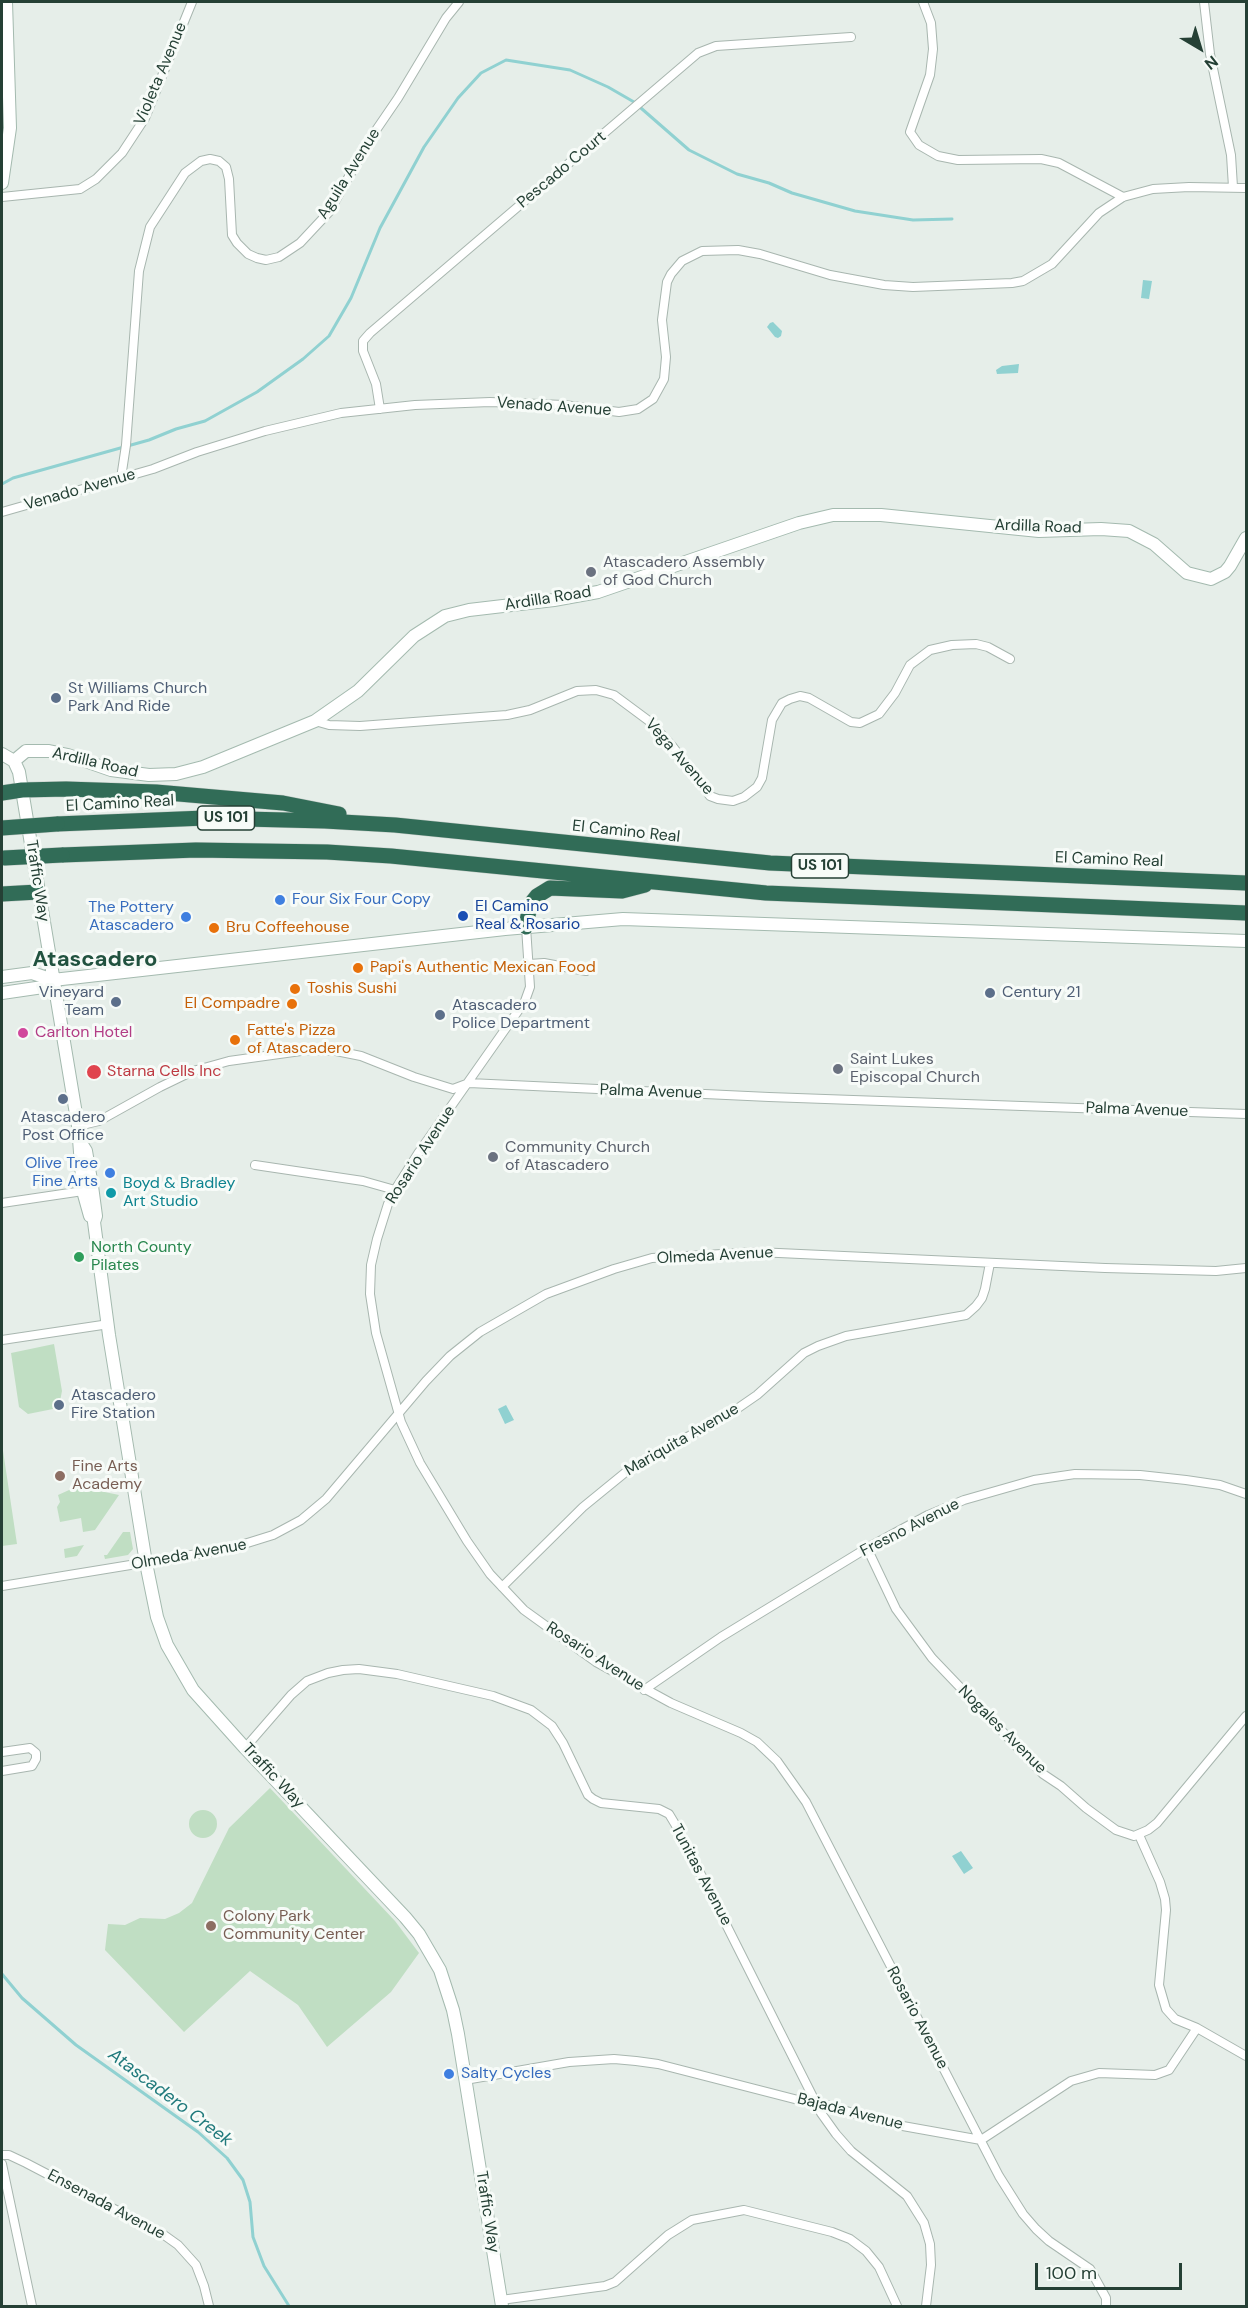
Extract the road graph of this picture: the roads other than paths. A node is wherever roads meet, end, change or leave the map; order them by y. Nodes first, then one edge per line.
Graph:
1 (6, 2) edge
2 (192, 2) edge
3 (459, 2) edge
4 (923, 2) edge
5 (1204, 2) edge
6 (851, 37) dead end
7 (2, 183) edge
8 (1233, 187) junction
9 (1246, 188) edge
10 (1123, 196) junction
11 (2, 197) edge
12 (380, 409) junction
13 (121, 478) junction
14 (2, 512) edge
15 (1246, 538) edge
16 (1010, 659) dead end
17 (315, 721) junction
18 (2, 754) edge
19 (14, 761) junction
20 (22, 790) junction
21 (2, 793) edge
22 (395, 825) junction
23 (2, 828) edge
24 (3, 858) edge
25 (653, 883) junction
26 (1246, 883) edge
27 (38, 892) junction
28 (2, 894) edge
29 (1246, 913) edge
30 (526, 927) junction
31 (1246, 941) edge
32 (529, 964) junction
33 (586, 971) dead end
34 (2, 977) edge
35 (53, 980) junction
36 (2, 993) edge
37 (469, 1083) junction
38 (1246, 1114) edge
39 (78, 1126) junction
40 (81, 1143) junction
41 (255, 1165) dead end
42 (395, 1190) junction
43 (83, 1191) junction
44 (2, 1203) edge
45 (94, 1222) junction
46 (990, 1263) junction
47 (1246, 1268) edge
48 (109, 1324) junction
49 (2, 1340) edge
50 (398, 1411) junction
51 (1246, 1494) edge
52 (867, 1548) junction
53 (146, 1563) junction
54 (2, 1586) edge
55 (502, 1587) junction
56 (644, 1690) junction
57 (1246, 1716) edge
58 (245, 1748) junction
59 (2, 1752) edge
60 (2, 1772) edge
61 (1139, 1835) junction
62 (1197, 2028) junction
63 (1246, 2056) edge
64 (465, 2080) junction
65 (817, 2102) junction
66 (981, 2140) junction
67 (2, 2155) edge
68 (2, 2164) edge
69 (501, 2303) edge
70 (32, 2307) edge
71 (209, 2307) edge
72 (897, 2307) edge
73 (926, 2307) edge
74 (1106, 2307) edge

1 - 7 street
2 - 11 street, Violeta Avenue
3 - 13 street, Aguila Avenue
4 - 10 street
5 - 8 street
6 - 12 street, Pescado Court
8 - 9 street, Venado Avenue
8 - 10 street, Venado Avenue
10 - 12 street, Venado Avenue
12 - 13 street, Venado Avenue
13 - 14 street, Venado Avenue
15 - 17 street, Ardilla Road
16 - 17 street, Vega Avenue
17 - 19 street, Ardilla Road
18 - 19 street
19 - 20 street, Traffic Way
20 - 21 highway
20 - 22 highway
20 - 27 street, Traffic Way
22 - 23 highway, El Camino Real / US 101, bridge
22 - 26 highway, El Camino Real / US 101
24 - 25 highway, US 101, bridge
25 - 29 highway, US 101
25 - 30 highway
27 - 28 highway
27 - 35 street, Traffic Way
30 - 31 street
30 - 32 street, Rosario Avenue
30 - 35 street
32 - 33 street
32 - 37 street, Rosario Avenue
34 - 35 street
35 - 36 street
35 - 39 street, Traffic Way
37 - 38 street, Palma Avenue
37 - 39 street, Palma Avenue
37 - 42 street, Rosario Avenue
39 - 40 street, Traffic Way
40 - 43 street, Traffic Way
40 - 45 street, Traffic Way
41 - 42 street
42 - 50 street, Rosario Avenue
43 - 44 street
43 - 45 street, Traffic Way
45 - 48 street, Traffic Way
46 - 47 street, Olmeda Avenue
46 - 50 street, Olmeda Avenue
46 - 55 street, Mariquita Avenue
48 - 49 street
48 - 53 street, Traffic Way
50 - 53 street, Olmeda Avenue
50 - 55 street, Rosario Avenue
51 - 52 street, Fresno Avenue
52 - 56 street, Fresno Avenue
52 - 61 street, Nogales Avenue
53 - 54 street, Olmeda Avenue
53 - 58 street, Traffic Way
55 - 56 street, Rosario Avenue
56 - 66 street, Rosario Avenue
57 - 61 street
58 - 64 street, Traffic Way
58 - 65 street, Tunitas Avenue
59 - 60 street
61 - 62 street
62 - 63 street
62 - 66 street
64 - 65 street, Bajada Avenue
64 - 69 street, Traffic Way
65 - 66 street, Bajada Avenue
65 - 73 street
66 - 74 street, Rosario Avenue
67 - 71 street, Ensenada Avenue
68 - 70 street
69 - 72 street

